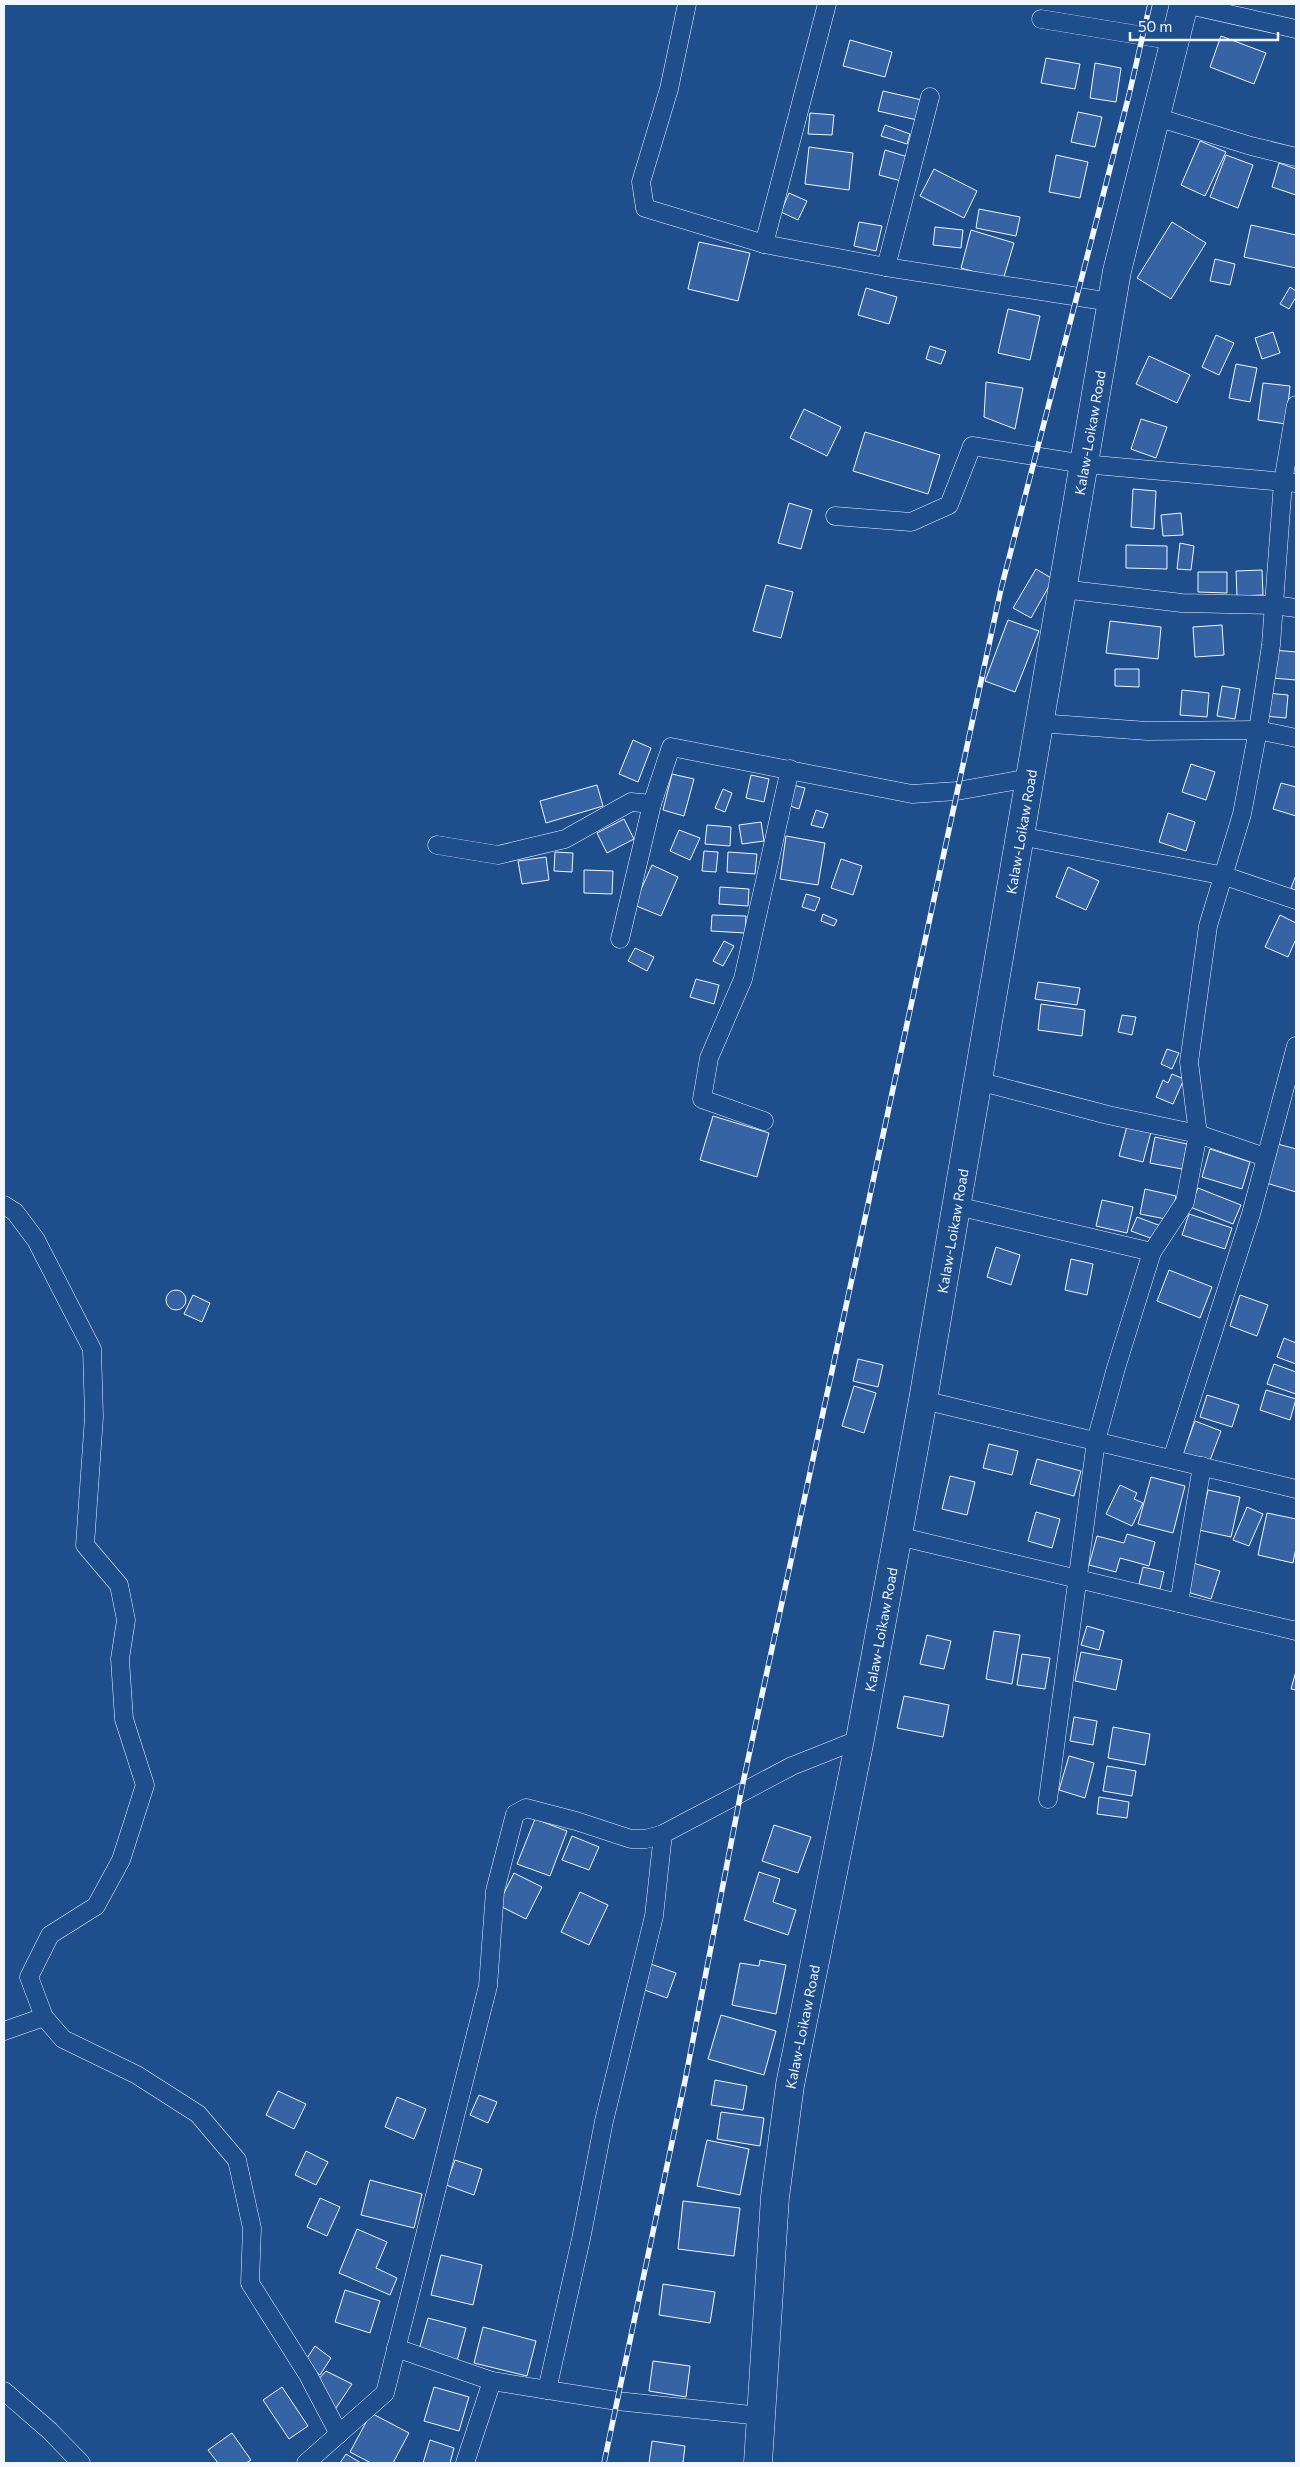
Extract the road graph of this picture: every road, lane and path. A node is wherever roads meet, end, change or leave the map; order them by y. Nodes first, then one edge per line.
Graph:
1 (687, 4) edge
2 (827, 4) edge
3 (1184, 4) edge
4 (1041, 20) dead end
5 (1296, 30) edge
6 (1174, 41) junction
7 (930, 97) dead end
8 (1156, 117) junction
9 (1296, 157) edge
10 (764, 244) junction
11 (886, 267) junction
12 (1111, 302) junction
13 (1296, 405) edge
14 (1084, 464) junction
15 (1290, 483) edge
16 (835, 516) dead end
17 (1062, 589) junction
18 (1273, 605) junction
19 (1296, 608) edge
20 (1039, 723) junction
21 (1258, 730) junction
22 (1296, 738) edge
23 (790, 769) junction
24 (1030, 778) junction
25 (652, 804) junction
26 (1020, 836) junction
27 (437, 845) dead end
28 (1225, 876) junction
29 (1296, 900) edge
30 (620, 939) dead end
31 (1296, 1046) edge
32 (978, 1081) junction
33 (764, 1121) dead end
34 (1198, 1134) junction
35 (1265, 1157) junction
36 (4, 1205) edge
37 (957, 1206) junction
38 (1152, 1252) junction
39 (923, 1400) junction
40 (1096, 1441) junction
41 (1172, 1459) junction
42 (1202, 1466) junction
43 (1296, 1489) edge
44 (898, 1536) junction
45 (1078, 1579) junction
46 (1179, 1603) junction
47 (1296, 1629) edge
48 (860, 1739) junction
49 (1048, 1798) dead end
50 (663, 1834) junction
51 (44, 2017) junction
52 (4, 2031) edge
53 (396, 2348) junction
54 (492, 2381) junction
55 (547, 2390) junction
56 (4, 2391) edge
57 (761, 2416) junction
58 (339, 2434) junction
59 (81, 2463) edge
60 (306, 2463) edge
61 (465, 2463) edge
62 (758, 2463) edge

1 - 10 street
2 - 10 street
3 - 5 street
3 - 6 main road, Kalaw-Loikaw Road
4 - 6 street
6 - 8 main road, Kalaw-Loikaw Road
7 - 11 street
8 - 9 street
8 - 12 main road, Kalaw-Loikaw Road
10 - 11 street
11 - 12 street
12 - 14 main road, Kalaw-Loikaw Road
13 - 15 street
14 - 15 street
14 - 16 street
14 - 17 main road, Kalaw-Loikaw Road
15 - 18 street
17 - 18 street
17 - 20 main road, Kalaw-Loikaw Road
18 - 19 street
18 - 21 street
20 - 21 street
20 - 24 main road, Kalaw-Loikaw Road
21 - 22 street
21 - 28 street
23 - 24 street
23 - 25 street
23 - 33 street
24 - 26 main road, Kalaw-Loikaw Road
25 - 27 street
25 - 30 street
26 - 28 street
26 - 32 main road, Kalaw-Loikaw Road
28 - 29 street
28 - 34 street
31 - 35 street
32 - 34 street
32 - 37 main road, Kalaw-Loikaw Road
34 - 35 street
34 - 38 street
35 - 41 street
36 - 51 street
37 - 38 street
37 - 39 main road, Kalaw-Loikaw Road
38 - 40 street
39 - 40 street
39 - 44 main road, Kalaw-Loikaw Road
40 - 41 street
40 - 45 street
41 - 42 street
42 - 43 street
42 - 46 street
44 - 45 street
44 - 48 main road, Kalaw-Loikaw Road
45 - 46 street
45 - 49 street
46 - 47 street
48 - 50 street
48 - 57 main road, Kalaw-Loikaw Road
50 - 53 street
50 - 55 street
51 - 52 street
51 - 58 street
53 - 54 street
53 - 58 street
54 - 55 street
54 - 61 street
55 - 57 street
56 - 59 street
57 - 62 main road, Kalaw-Loikaw Road
58 - 60 street

